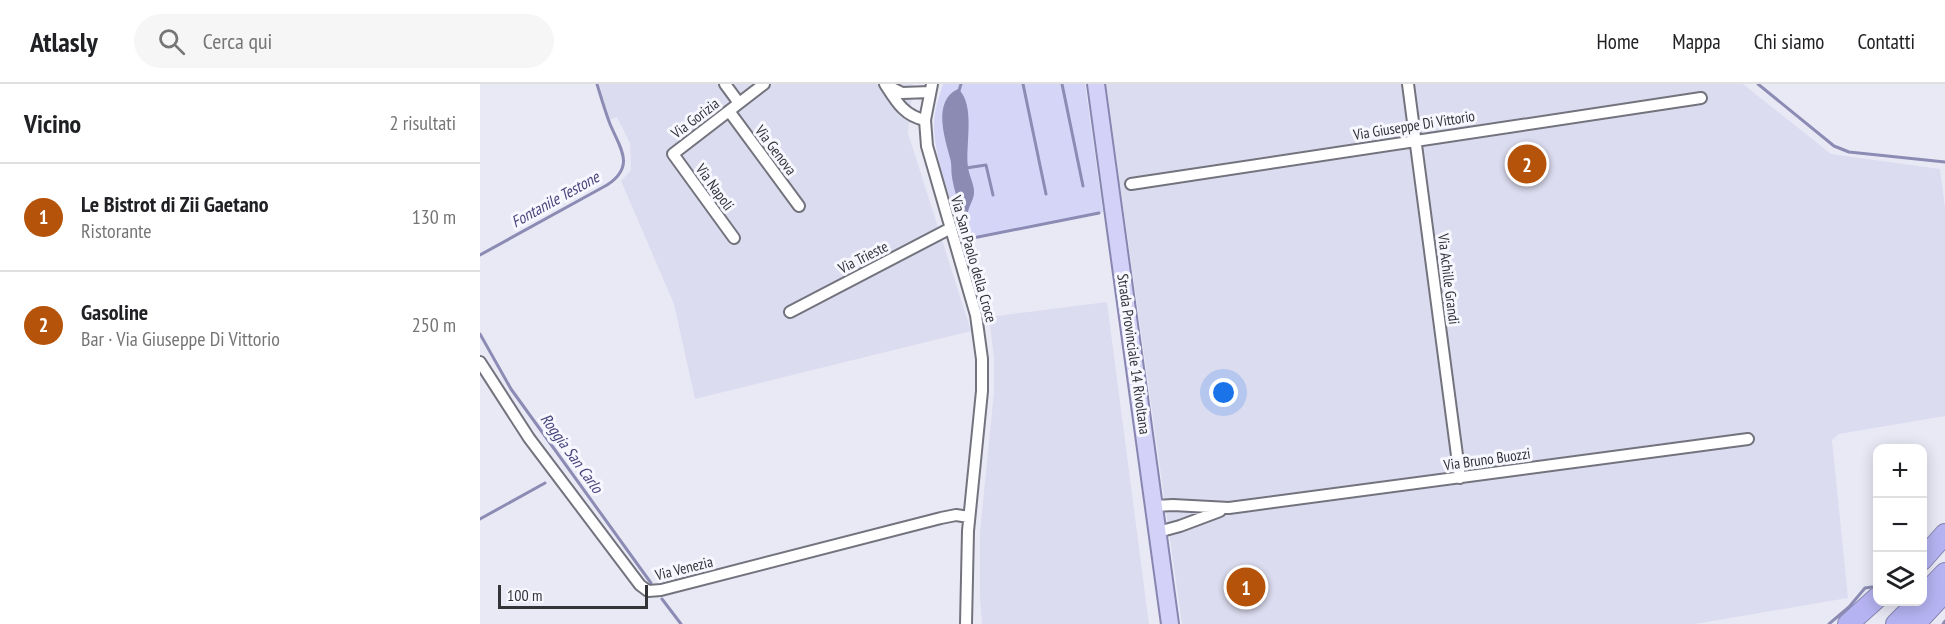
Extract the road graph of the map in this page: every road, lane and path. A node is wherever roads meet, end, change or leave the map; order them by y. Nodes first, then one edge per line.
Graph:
1 (725, 84) edge
2 (764, 84) edge
3 (1096, 84) edge
4 (1408, 84) edge
5 (931, 88) edge
6 (1701, 98) dead end
7 (739, 103) junction
8 (729, 111) junction
9 (925, 120) junction
10 (1416, 140) junction
11 (673, 154) joint
12 (1131, 184) dead end
13 (799, 206) dead end
14 (951, 228) junction
15 (734, 238) dead end
16 (790, 312) dead end
17 (480, 362) edge
18 (1748, 439) dead end
19 (1460, 478) junction
20 (1155, 506) junction
21 (1229, 508) junction
22 (969, 517) junction
23 (1945, 524) edge
24 (1158, 532) junction
25 (1945, 534) edge
26 (1927, 544) edge
27 (1927, 555) edge
28 (1945, 573) edge
29 (1945, 592) edge
30 (1927, 593) edge
31 (1873, 602) edge
32 (1879, 606) edge
33 (1914, 606) edge
34 (966, 624) edge
35 (1170, 624) edge
36 (1848, 624) edge
37 (1860, 624) edge
38 (1896, 624) edge
39 (1915, 624) edge

1 - 7 street
2 - 7 street, Via Gorizia
3 - 20 main road, Strada Provinciale 14 Rivoltana
4 - 10 street, Via Achille Grandi
5 - 9 street, Via San Paolo della Croce
5 - 9 street
6 - 10 street, Via Giuseppe Di Vittorio
7 - 8 street, Via Gorizia
8 - 11 street, Via Gorizia
8 - 13 street, Via Genova
9 - 14 street, Via San Paolo della Croce
10 - 12 street, Via Giuseppe Di Vittorio
10 - 19 street, Via Achille Grandi
11 - 15 street, Via Napoli
14 - 16 street, Via Trieste
14 - 22 street, Via San Paolo della Croce
17 - 22 street, Via Venezia
18 - 19 street, Via Bruno Buozzi
19 - 21 street, Via Bruno Buozzi
20 - 21 street, Via Bruno Buozzi
20 - 24 main road, Strada Provinciale 14 Rivoltana
21 - 24 street, Via Bruno Buozzi
22 - 34 street, Via San Paolo della Croce
23 - 26 highway
24 - 35 main road, Strada Provinciale 14 Rivoltana
25 - 27 highway
28 - 30 highway
29 - 39 highway
31 - 36 highway
32 - 37 highway
33 - 38 highway

